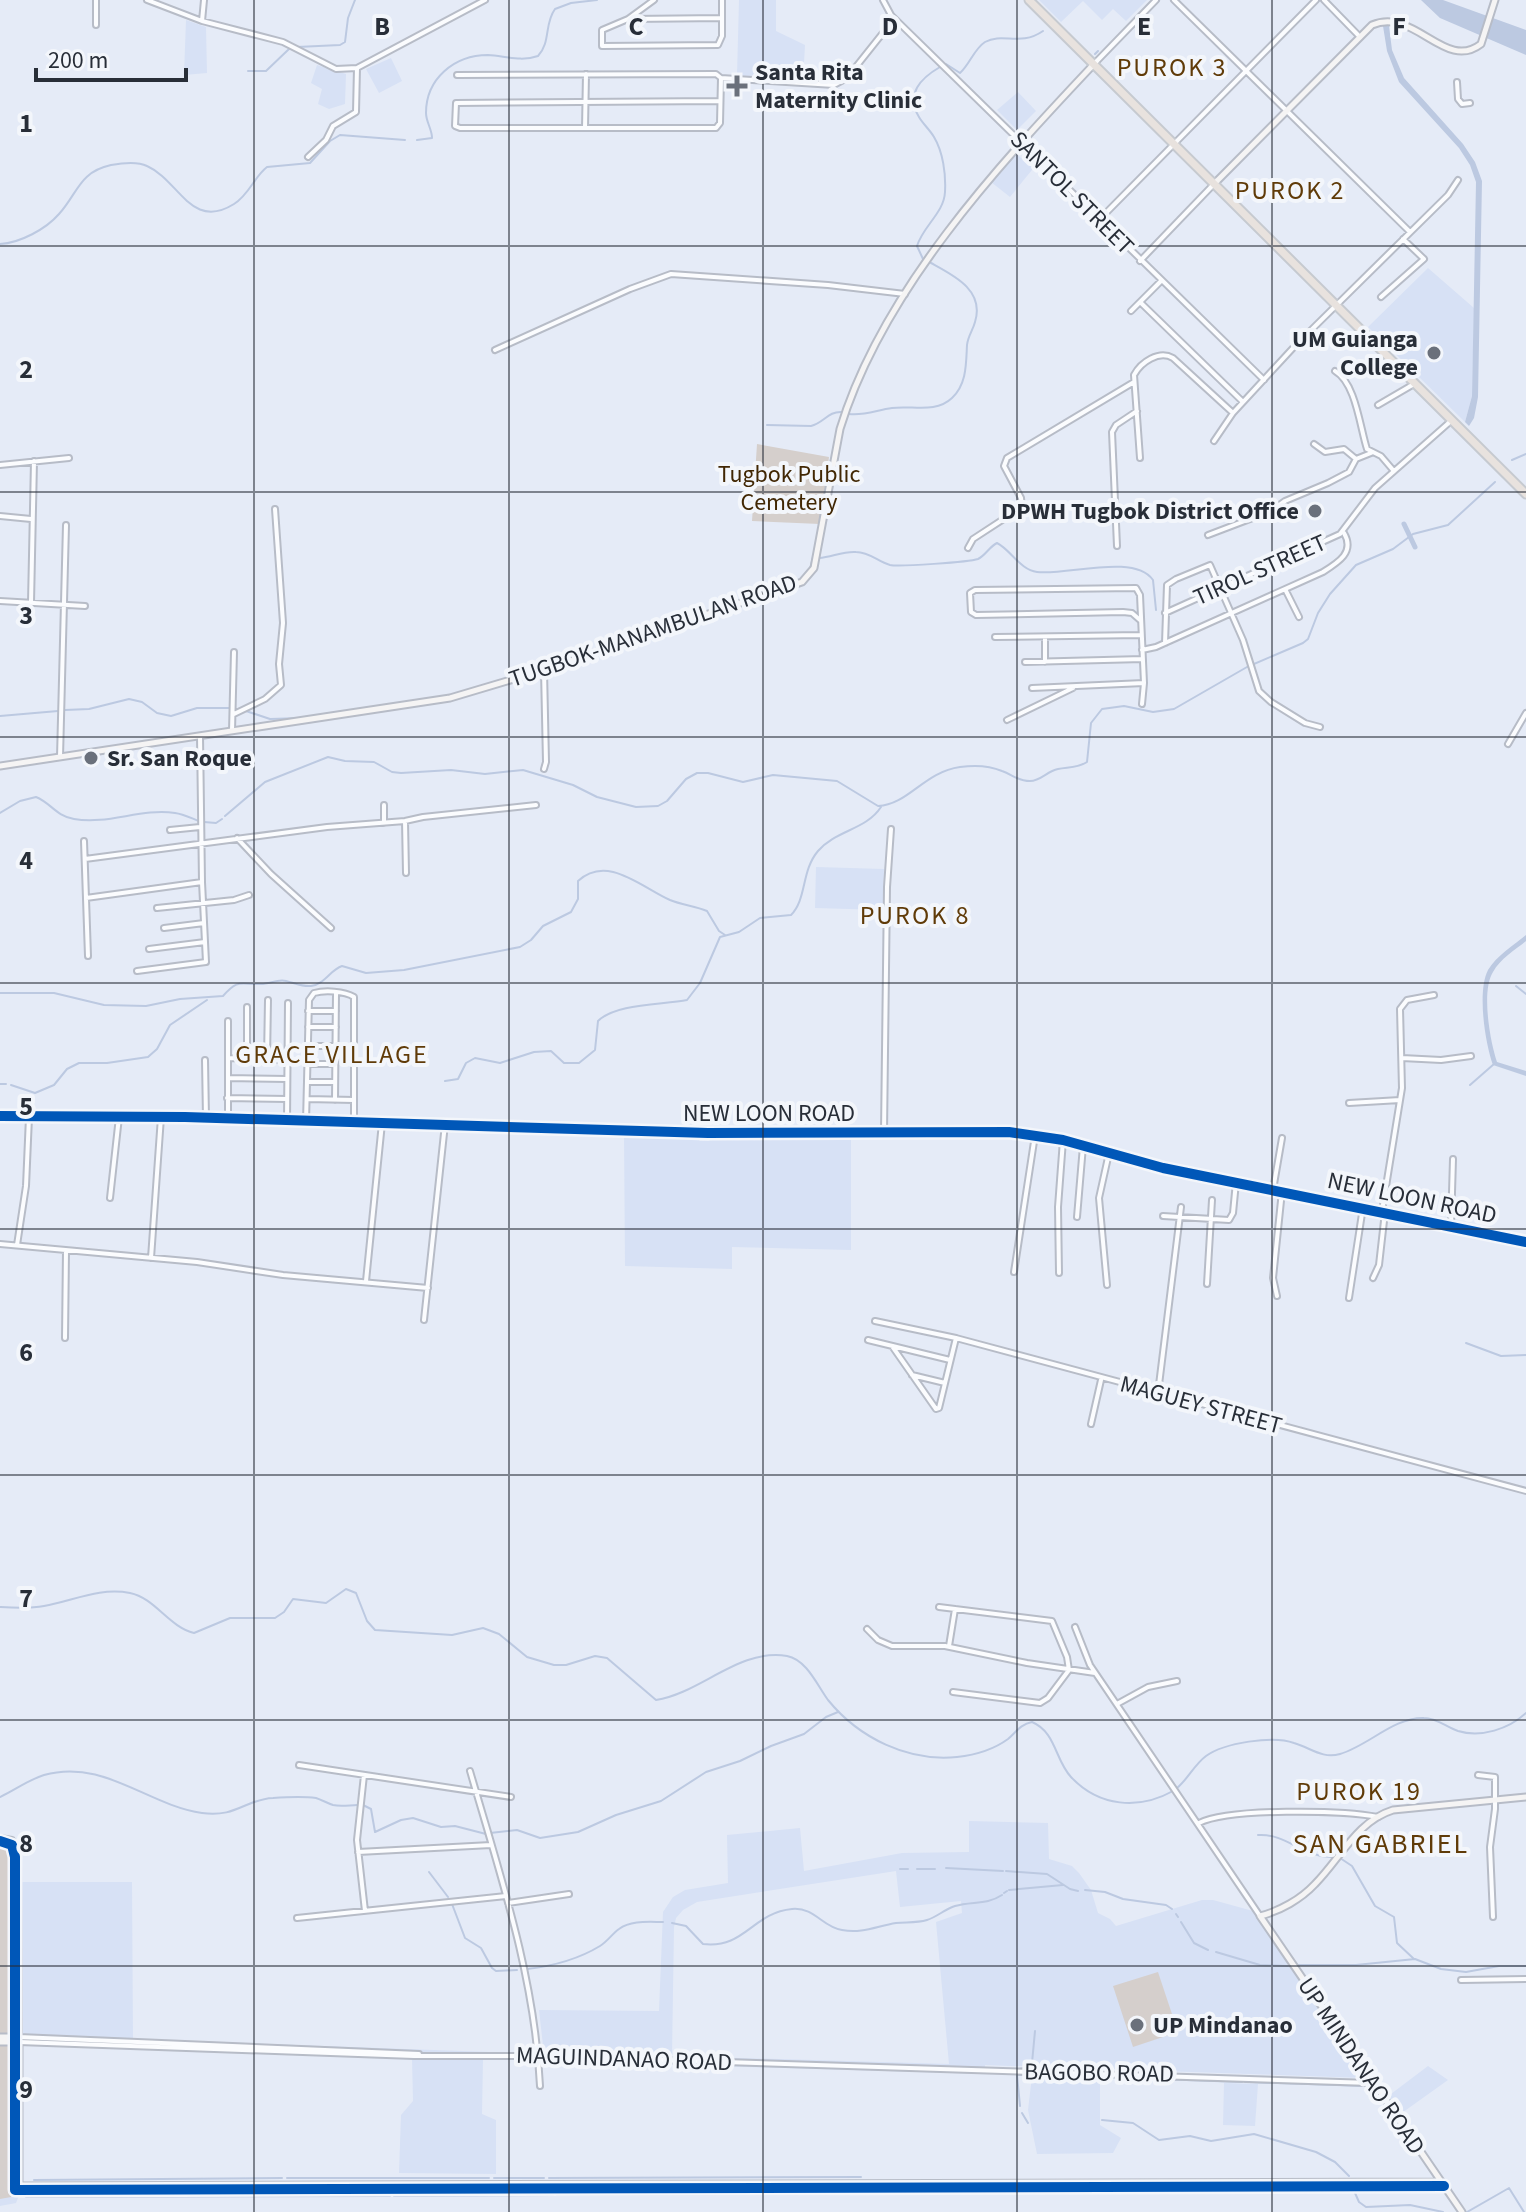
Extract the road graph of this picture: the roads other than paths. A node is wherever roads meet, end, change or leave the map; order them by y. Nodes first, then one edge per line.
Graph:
1 (96, 0) edge
2 (147, 0) edge
3 (204, 0) edge
4 (485, 0) edge
5 (654, 0) edge
6 (722, 0) edge
7 (1029, 0) edge
8 (1156, 0) edge
9 (1174, 0) edge
10 (1316, 0) edge
11 (1324, 0) edge
12 (884, 2) edge
13 (1494, 3) edge
14 (722, 18) junction
15 (895, 18) junction
16 (628, 19) junction
17 (202, 21) junction
18 (96, 25) dead end
19 (1360, 37) junction
20 (1094, 64) junction
21 (357, 68) junction
22 (1246, 71) junction
23 (586, 74) junction
24 (457, 75) dead end
25 (721, 78) junction
26 (1457, 82) dead end
27 (720, 101) junction
28 (585, 102) junction
29 (1470, 103) dead end
30 (1287, 111) junction
31 (585, 129) junction
32 (1020, 141) junction
33 (1174, 144) junction
34 (308, 157) dead end
35 (1458, 180) dead end
36 (1214, 184) junction
37 (1099, 220) junction
38 (1410, 232) junction
39 (1403, 239) junction
40 (1140, 261) junction
41 (1161, 281) junction
42 (905, 294) junction
43 (1381, 297) dead end
44 (1140, 302) junction
45 (1337, 305) junction
46 (1131, 311) dead end
47 (495, 350) dead end
48 (1335, 371) dead end
49 (1264, 380) junction
50 (1134, 382) junction
51 (1415, 383) junction
52 (1243, 402) junction
53 (1378, 405) dead end
54 (1137, 411) junction
55 (1233, 413) junction
56 (1452, 420) junction
57 (1214, 441) dead end
58 (1314, 444) dead end
59 (1371, 453) junction
60 (69, 458) dead end
61 (1140, 458) dead end
62 (1356, 459) junction
63 (34, 461) junction
64 (0, 465) edge
65 (1394, 471) junction
66 (1526, 494) edge
67 (275, 509) dead end
68 (0, 516) edge
69 (31, 519) junction
70 (66, 525) dead end
71 (1343, 532) junction
72 (1208, 535) dead end
73 (1117, 546) dead end
74 (968, 548) dead end
75 (1221, 588) junction
76 (1285, 589) junction
77 (0, 601) edge
78 (31, 603) junction
79 (63, 605) junction
80 (85, 606) dead end
81 (1232, 612) junction
82 (1165, 613) junction
83 (1299, 617) dead end
84 (1140, 620) junction
85 (1141, 635) junction
86 (995, 637) dead end
87 (1045, 637) junction
88 (1165, 643) junction
89 (1142, 650) junction
90 (234, 652) dead end
91 (1143, 659) junction
92 (1025, 662) dead end
93 (1045, 662) junction
94 (544, 670) junction
95 (1144, 683) junction
96 (1076, 687) junction
97 (1032, 688) dead end
98 (1142, 704) dead end
99 (1526, 713) edge
100 (234, 714) junction
101 (1007, 720) dead end
102 (1320, 727) dead end
103 (232, 731) junction
104 (200, 736) junction
105 (1508, 744) dead end
106 (60, 757) junction
107 (0, 766) edge
108 (544, 769) dead end
109 (384, 805) dead end
110 (536, 805) dead end
111 (405, 821) junction
112 (384, 823) junction
113 (201, 827) junction
114 (891, 829) dead end
115 (170, 830) dead end
116 (237, 838) junction
117 (84, 841) dead end
118 (201, 844) junction
119 (85, 859) junction
120 (406, 873) dead end
121 (202, 882) junction
122 (249, 895) dead end
123 (86, 898) junction
124 (203, 903) junction
125 (157, 908) dead end
126 (204, 923) junction
127 (164, 928) dead end
128 (331, 928) dead end
129 (205, 942) junction
130 (149, 949) dead end
131 (88, 956) dead end
132 (137, 971) dead end
133 (336, 993) junction
134 (1434, 995) dead end
135 (268, 1000) dead end
136 (288, 1003) dead end
137 (247, 1007) dead end
138 (308, 1011) junction
139 (336, 1011) junction
140 (228, 1021) dead end
141 (308, 1027) junction
142 (336, 1027) junction
143 (308, 1046) junction
144 (335, 1046) junction
145 (1471, 1056) dead end
146 (228, 1058) junction
147 (247, 1058) junction
148 (1402, 1058) junction
149 (267, 1059) junction
150 (205, 1060) dead end
151 (287, 1060) junction
152 (307, 1064) junction
153 (335, 1064) junction
154 (228, 1078) junction
155 (287, 1079) junction
156 (307, 1082) junction
157 (335, 1082) junction
158 (227, 1098) junction
159 (287, 1099) junction
160 (307, 1099) junction
161 (335, 1100) junction
162 (354, 1100) junction
163 (1400, 1100) junction
164 (1349, 1103) dead end
165 (0, 1116) edge
166 (29, 1117) junction
167 (119, 1117) junction
168 (161, 1117) junction
169 (206, 1118) junction
170 (228, 1118) junction
171 (287, 1121) junction
172 (306, 1122) junction
173 (354, 1122) junction
174 (382, 1123) junction
175 (445, 1124) junction
176 (884, 1133) junction
177 (1035, 1135) junction
178 (1282, 1138) dead end
179 (1063, 1140) junction
180 (1083, 1146) junction
181 (1109, 1153) junction
182 (1453, 1159) dead end
183 (1236, 1182) junction
184 (1273, 1190) junction
185 (1282, 1191) junction
186 (110, 1198) dead end
187 (1212, 1200) dead end
188 (1181, 1207) dead end
189 (1363, 1207) junction
190 (1384, 1211) junction
191 (1163, 1216) dead end
192 (1077, 1217) dead end
193 (1179, 1217) junction
194 (1211, 1220) junction
195 (1451, 1226) junction
196 (1526, 1242) edge
197 (0, 1244) edge
198 (17, 1246) junction
199 (66, 1251) junction
200 (151, 1258) junction
201 (1014, 1272) dead end
202 (1059, 1273) dead end
203 (1373, 1278) dead end
204 (366, 1281) junction
205 (1207, 1284) dead end
206 (1107, 1285) dead end
207 (428, 1288) junction
208 (1277, 1296) dead end
209 (1349, 1298) dead end
210 (424, 1320) dead end
211 (875, 1321) dead end
212 (65, 1338) dead end
213 (956, 1338) junction
214 (868, 1340) dead end
215 (892, 1346) junction
216 (950, 1360) junction
217 (912, 1375) junction
218 (1101, 1379) junction
219 (945, 1383) junction
220 (1158, 1393) junction
221 (1091, 1424) dead end
222 (1526, 1491) edge
223 (939, 1607) dead end
224 (955, 1609) junction
225 (1075, 1627) dead end
226 (867, 1629) dead end
227 (948, 1647) junction
228 (1069, 1670) junction
229 (1095, 1673) junction
230 (1177, 1681) dead end
231 (953, 1692) dead end
232 (1117, 1704) junction
233 (299, 1765) dead end
234 (470, 1771) dead end
235 (364, 1775) junction
236 (1478, 1775) dead end
237 (476, 1791) junction
238 (511, 1797) dead end
239 (1526, 1797) edge
240 (1495, 1801) junction
241 (1378, 1817) junction
242 (1199, 1823) junction
243 (0, 1840) edge
244 (491, 1845) junction
245 (358, 1852) junction
246 (569, 1894) dead end
247 (507, 1900) junction
248 (365, 1911) junction
249 (1493, 1917) dead end
250 (297, 1918) dead end
251 (1261, 1918) junction
252 (1526, 1979) edge
253 (1461, 1980) dead end
254 (0, 2040) edge
255 (17, 2040) junction
256 (539, 2056) junction
257 (826, 2066) joint
258 (1371, 2083) junction
259 (540, 2086) dead end
260 (1443, 2184) junction
261 (1462, 2212) edge

1 - 18 street
2 - 17 street
3 - 17 street
4 - 21 street
5 - 16 street
6 - 14 street
7 - 20 highway
8 - 20 street
9 - 22 street
10 - 22 street
11 - 19 street
12 - 15 street, SANTOL STREET
13 - 19 street
14 - 16 street
14 - 16 street
15 - 25 street
15 - 32 street, SANTOL STREET
17 - 21 street
19 - 30 street
20 - 32 street, TUGBOK-MANAMBULAN ROAD
20 - 33 highway
21 - 34 street
22 - 30 street
22 - 33 street
23 - 24 street
23 - 25 street
23 - 28 street
25 - 27 street
26 - 29 street
27 - 28 street
27 - 31 street
28 - 31 street
28 - 31 street
30 - 36 street
30 - 38 street
32 - 37 street, SANTOL STREET
32 - 42 street, TUGBOK-MANAMBULAN ROAD
33 - 36 highway
33 - 37 street
35 - 38 street
36 - 40 street
36 - 45 highway
37 - 40 street, SANTOL STREET
38 - 39 street
39 - 43 street
39 - 45 street
40 - 41 street, SANTOL STREET
41 - 44 street
41 - 49 street, SANTOL STREET
42 - 47 street
42 - 94 street, TUGBOK-MANAMBULAN ROAD
44 - 46 street
44 - 52 street
45 - 49 street
45 - 51 highway
48 - 59 street
49 - 52 street
50 - 54 street
50 - 55 street
50 - 74 street
51 - 53 street
51 - 56 highway
52 - 55 street
54 - 61 street
54 - 73 street
55 - 57 street
56 - 65 street, TIROL STREET
56 - 66 highway
58 - 62 street
59 - 62 street
59 - 65 street
60 - 63 street
62 - 72 street
63 - 64 street
63 - 69 street
65 - 71 street, TIROL STREET
67 - 100 street
68 - 69 street
69 - 78 street
70 - 79 street
71 - 75 street, TIROL STREET
71 - 76 street
75 - 81 street
75 - 82 street, TIROL STREET
75 - 82 street
76 - 81 street
76 - 83 street
77 - 78 street
78 - 79 street
79 - 80 street
79 - 106 street
81 - 88 street
81 - 102 street
82 - 88 street
84 - 84 street
84 - 85 street
85 - 87 street
85 - 89 street
86 - 87 street
87 - 93 street
88 - 89 street
89 - 91 street
90 - 100 street
91 - 93 street
91 - 95 street
92 - 93 street
94 - 103 street, TUGBOK-MANAMBULAN ROAD
94 - 108 street
95 - 96 street
95 - 98 street
96 - 97 street
96 - 101 street
99 - 105 street
100 - 103 street
103 - 104 street, TUGBOK-MANAMBULAN ROAD
104 - 106 street, TUGBOK-MANAMBULAN ROAD
104 - 113 street
106 - 107 street, TUGBOK-MANAMBULAN ROAD
109 - 112 street
110 - 111 street
111 - 112 street
111 - 120 street
112 - 116 street
113 - 115 street
113 - 118 street
114 - 176 street
116 - 118 street
116 - 128 street
117 - 119 street
118 - 119 street
118 - 121 street
119 - 123 street
121 - 123 street
121 - 124 street
122 - 124 street
123 - 131 street
124 - 125 street
124 - 126 street
126 - 127 street
126 - 129 street
129 - 130 street
129 - 132 street
133 - 138 street
133 - 139 street
133 - 162 street
134 - 148 street
135 - 149 street
136 - 151 street
137 - 147 street
138 - 139 street
138 - 141 street
139 - 142 street
140 - 146 street
141 - 142 street
141 - 143 street
142 - 144 street
143 - 144 street
143 - 152 street
144 - 153 street
145 - 148 street
146 - 147 street
146 - 154 street
147 - 149 street
148 - 163 street
149 - 151 street
150 - 169 street
151 - 155 street
152 - 153 street
152 - 156 street
153 - 157 street
154 - 155 street
154 - 158 street
155 - 159 street
156 - 157 street
156 - 160 street
157 - 161 street
158 - 159 street
158 - 170 street
159 - 171 street
160 - 161 street
160 - 172 street
161 - 162 street
162 - 173 street
163 - 164 street
163 - 190 street
165 - 166 street, NEW LOON ROAD
166 - 167 street, NEW LOON ROAD
166 - 198 street
167 - 168 street, NEW LOON ROAD
167 - 186 street
168 - 169 street, NEW LOON ROAD
168 - 200 street
169 - 170 street, NEW LOON ROAD
170 - 171 street, NEW LOON ROAD
171 - 172 street, NEW LOON ROAD
172 - 173 street, NEW LOON ROAD
173 - 174 street, NEW LOON ROAD
174 - 175 street, NEW LOON ROAD
174 - 204 street
175 - 176 street, NEW LOON ROAD
175 - 207 street
176 - 177 street, NEW LOON ROAD
177 - 179 street, NEW LOON ROAD
177 - 201 street
178 - 184 street
179 - 180 street, NEW LOON ROAD
179 - 202 street
180 - 181 street, NEW LOON ROAD
180 - 192 street
181 - 183 street, NEW LOON ROAD
181 - 206 street
182 - 195 street
183 - 184 street, NEW LOON ROAD
183 - 194 street
184 - 185 street, NEW LOON ROAD
185 - 189 street, NEW LOON ROAD
185 - 208 street
187 - 194 street
188 - 193 street
189 - 190 street, NEW LOON ROAD
189 - 209 street
190 - 195 street, NEW LOON ROAD
190 - 203 street
191 - 193 street
193 - 194 street
193 - 220 street
194 - 205 street
195 - 196 street, NEW LOON ROAD
197 - 198 street
198 - 199 street
199 - 200 street
199 - 212 street
200 - 204 street
204 - 207 street
207 - 210 street
211 - 213 street, MAGUEY STREET
213 - 216 street
213 - 218 street, MAGUEY STREET
214 - 215 street
215 - 216 street
215 - 217 street
216 - 219 street
217 - 219 street
217 - 219 street
218 - 220 street, MAGUEY STREET
218 - 221 street
220 - 222 street, MAGUEY STREET
223 - 224 street
224 - 227 street
224 - 228 street
225 - 229 street
226 - 227 street
227 - 228 street
228 - 229 street
228 - 231 street
229 - 232 street
230 - 232 street
232 - 242 street
233 - 235 street
234 - 237 street
235 - 237 street
235 - 245 street
236 - 240 street
237 - 238 street
237 - 244 street
239 - 240 street
240 - 241 street
240 - 249 street
241 - 242 street
241 - 251 street
242 - 251 street
243 - 255 street
244 - 245 street
244 - 247 street
245 - 248 street
246 - 247 street
247 - 248 street
247 - 256 street
248 - 250 street
251 - 258 street, UP MINDANAO ROAD
252 - 253 street
254 - 255 street
255 - 256 street, MAGUINDANAO ROAD
255 - 260 street
256 - 257 street, MAGUINDANAO ROAD
256 - 259 street
257 - 258 street, BAGOBO ROAD
258 - 260 street, UP MINDANAO ROAD
260 - 261 street, UP MINDANAO ROAD

